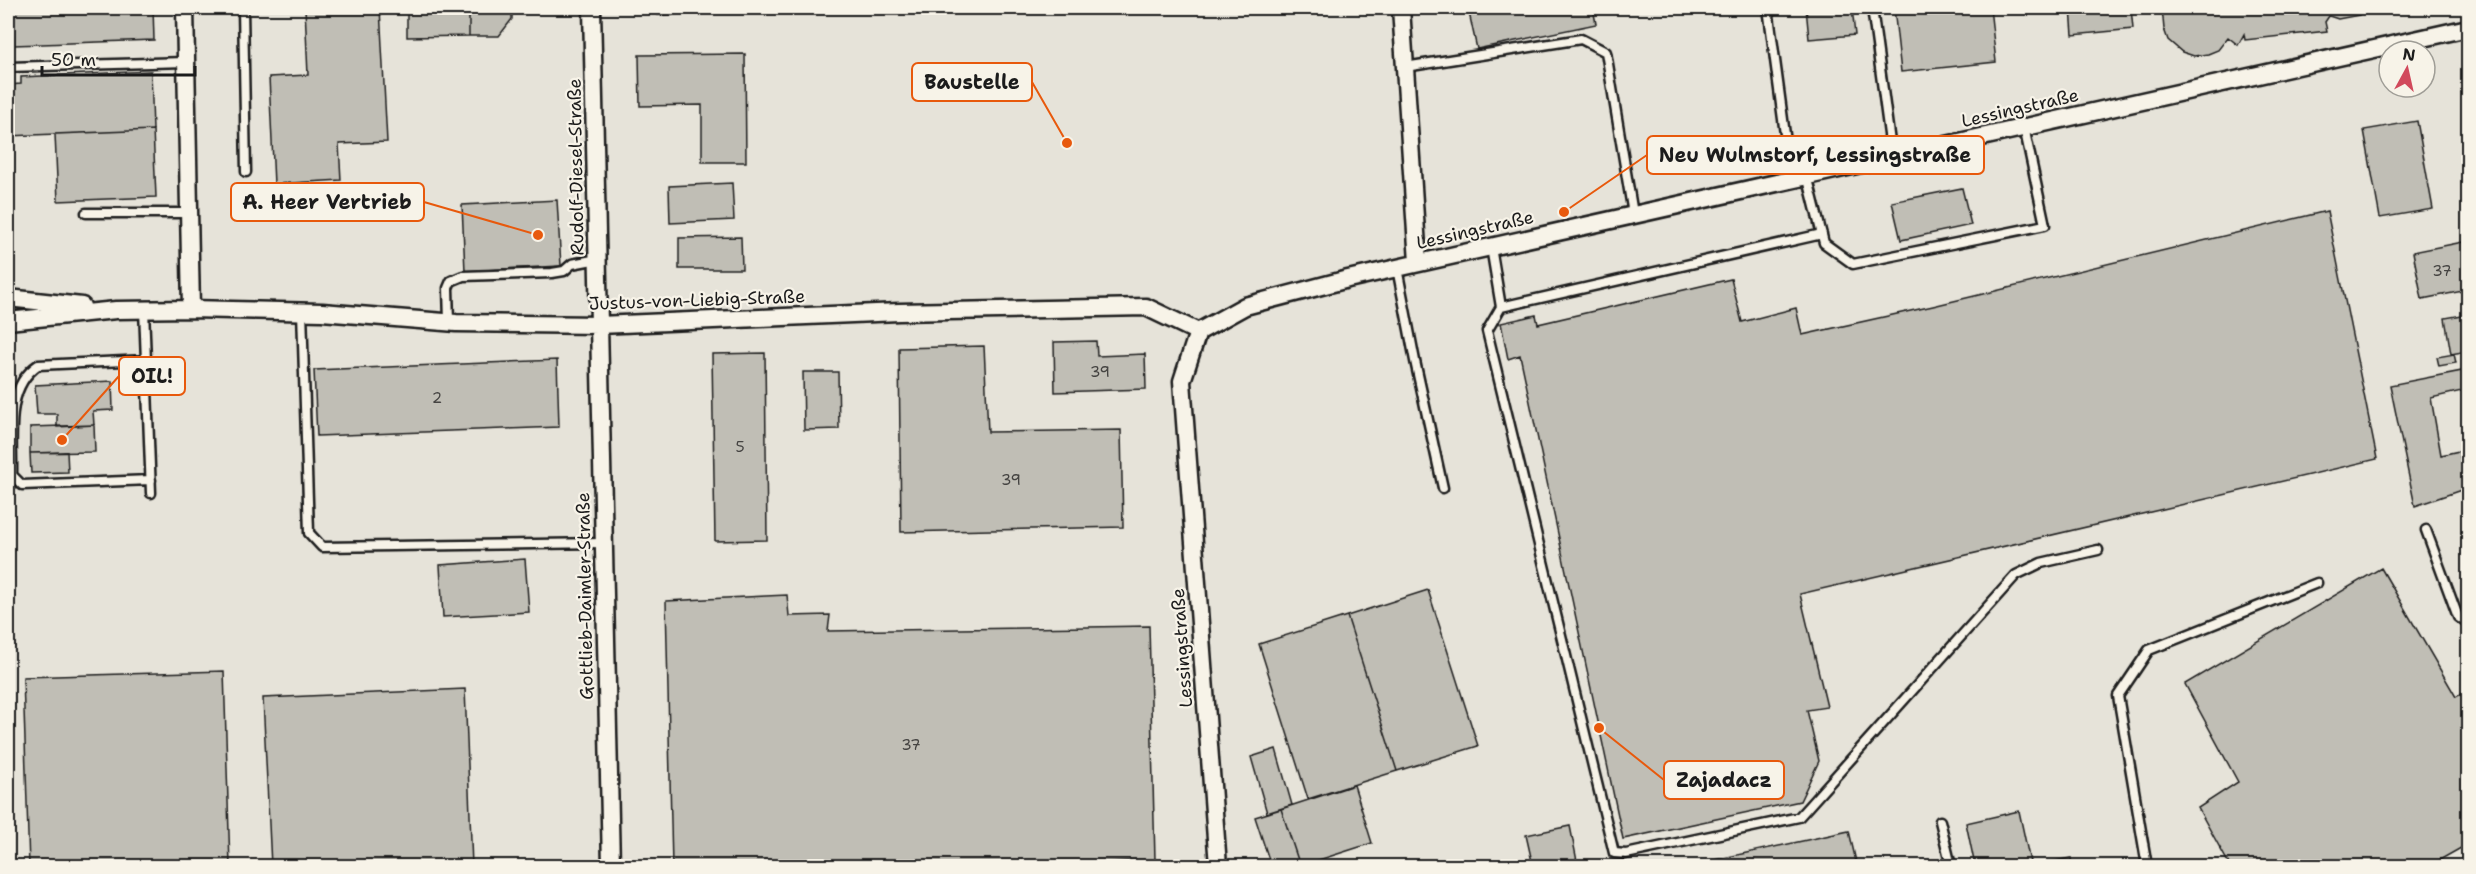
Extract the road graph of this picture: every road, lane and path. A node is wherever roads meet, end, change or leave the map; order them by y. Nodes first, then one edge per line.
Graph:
1 (185, 8) edge
2 (243, 8) edge
3 (592, 8) edge
4 (1401, 8) edge
5 (1768, 8) edge
6 (1872, 8) edge
7 (2469, 28) edge
8 (186, 62) junction
9 (8, 67) edge
10 (1405, 67) junction
11 (2025, 127) junction
12 (1892, 157) junction
13 (246, 172) dead end
14 (1799, 177) junction
15 (86, 213) dead end
16 (189, 213) junction
17 (1633, 214) junction
18 (1822, 234) junction
19 (1491, 246) junction
20 (598, 259) junction
21 (1418, 262) junction
22 (1397, 267) junction
23 (8, 298) edge
24 (1501, 308) junction
25 (144, 309) junction
26 (191, 309) junction
27 (116, 310) junction
28 (302, 311) junction
29 (8, 321) edge
30 (449, 322) junction
31 (599, 325) junction
32 (1198, 333) junction
33 (146, 360) junction
34 (151, 480) junction
35 (1443, 488) dead end
36 (152, 493) dead end
37 (2426, 530) dead end
38 (604, 543) junction
39 (2098, 550) dead end
40 (2318, 583) dead end
41 (2469, 624) edge
42 (1941, 821) dead end
43 (611, 867) edge
44 (1218, 867) edge
45 (1951, 867) edge
46 (2147, 867) edge

1 - 8 street
2 - 13 lane
3 - 20 street, Rudolf-Diesel-Straße
4 - 10 street
5 - 14 lane
6 - 12 lane
7 - 11 street, Lessingstraße
8 - 9 lane
8 - 16 street
10 - 17 lane
10 - 21 street
11 - 12 street, Lessingstraße
11 - 18 lane
12 - 14 street, Lessingstraße
14 - 17 street, Lessingstraße
14 - 18 lane
15 - 16 lane
16 - 26 street
17 - 19 street, Lessingstraße
18 - 24 lane
19 - 21 street, Lessingstraße
19 - 24 lane
20 - 30 lane
20 - 31 street, Rudolf-Diesel-Straße
21 - 22 street, Lessingstraße
22 - 32 street, Lessingstraße
22 - 35 lane
23 - 27 street
24 - 39 lane
25 - 26 street, Justus-von-Liebig-Straße
25 - 27 street, Justus-von-Liebig-Straße
25 - 33 lane
26 - 28 street, Justus-von-Liebig-Straße
27 - 29 street
28 - 30 street, Justus-von-Liebig-Straße
28 - 38 lane
30 - 31 street, Justus-von-Liebig-Straße
31 - 32 street, Justus-von-Liebig-Straße
31 - 38 street, Gottlieb-Daimler-Straße
32 - 44 street, Lessingstraße
33 - 34 lane
33 - 34 lane
34 - 36 lane
37 - 41 lane
38 - 43 street, Gottlieb-Daimler-Straße
40 - 46 lane
42 - 45 lane

